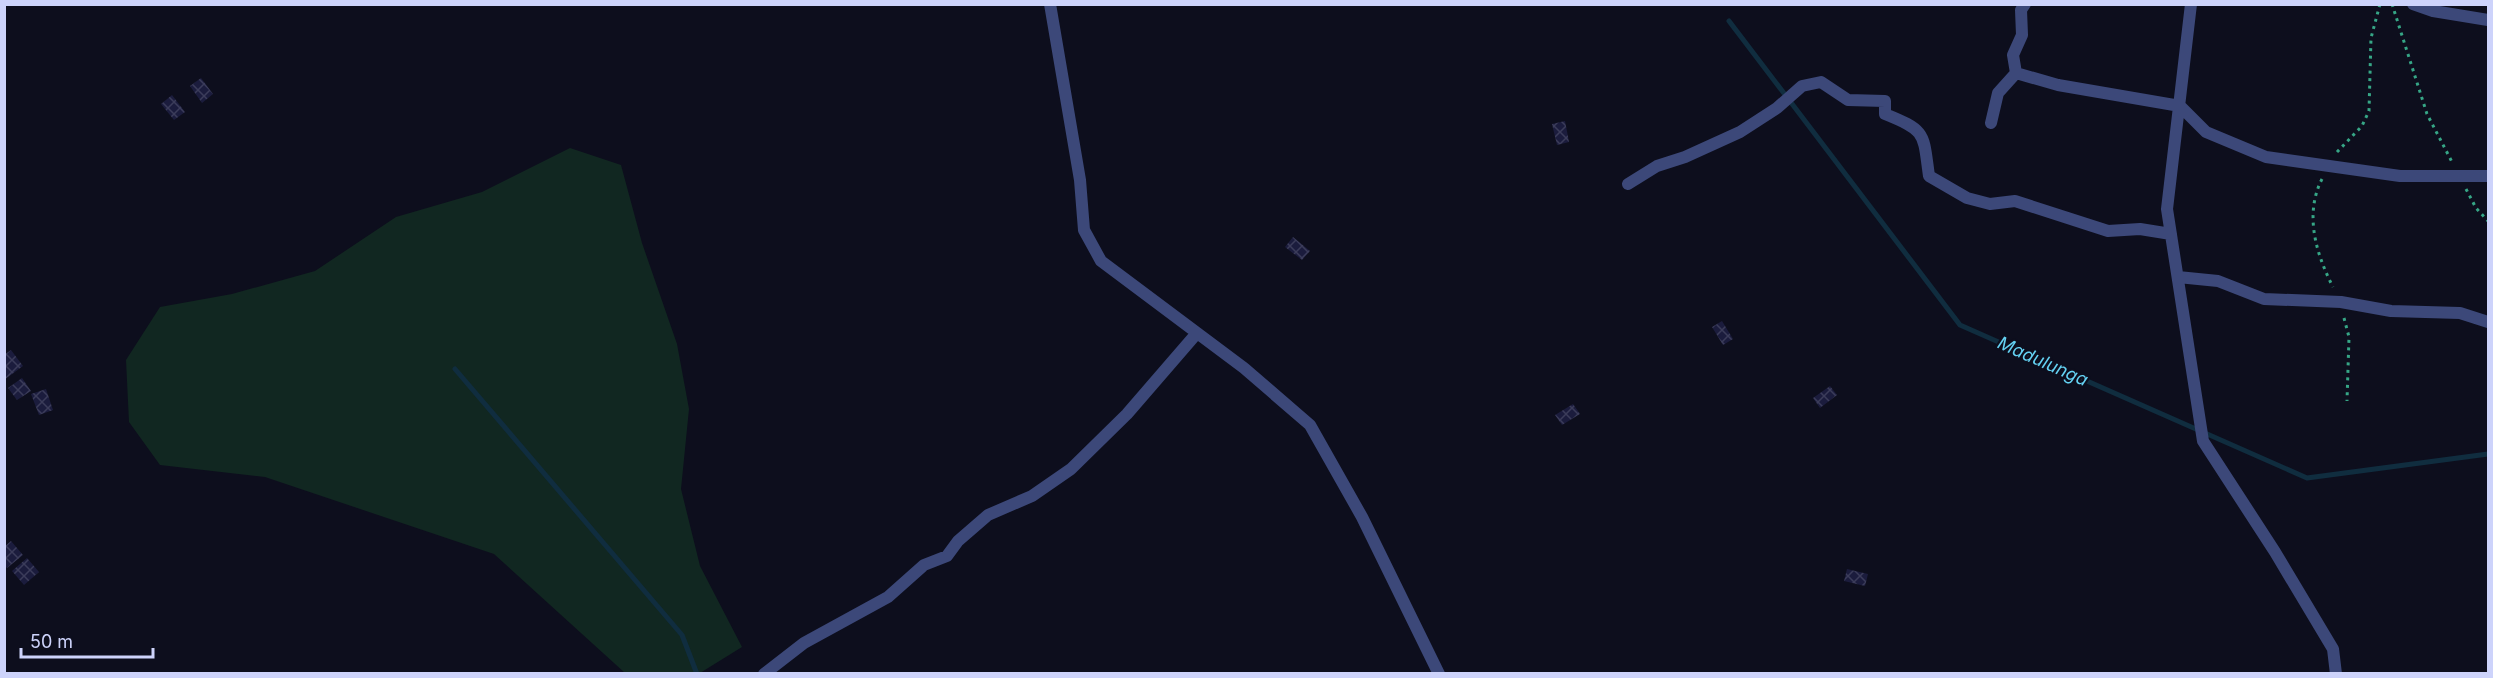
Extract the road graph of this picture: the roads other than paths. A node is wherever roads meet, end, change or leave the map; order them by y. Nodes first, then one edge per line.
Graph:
1 (1050, 4) edge
2 (2025, 4) edge
3 (2191, 4) edge
4 (2413, 4) edge
5 (2488, 20) edge
6 (2016, 73) junction
7 (2180, 106) junction
8 (1991, 123) dead end
9 (2488, 176) edge
10 (1629, 184) dead end
11 (2171, 234) junction
12 (2178, 277) junction
13 (2488, 322) edge
14 (1197, 333) junction
15 (764, 674) edge
16 (1439, 674) edge
17 (2336, 674) edge

1 - 14 street
2 - 6 street
3 - 7 street
4 - 5 street
6 - 7 street
6 - 8 street
7 - 9 street
7 - 11 street
10 - 11 street
11 - 12 street
12 - 13 street
12 - 17 street
14 - 15 street
14 - 16 street

